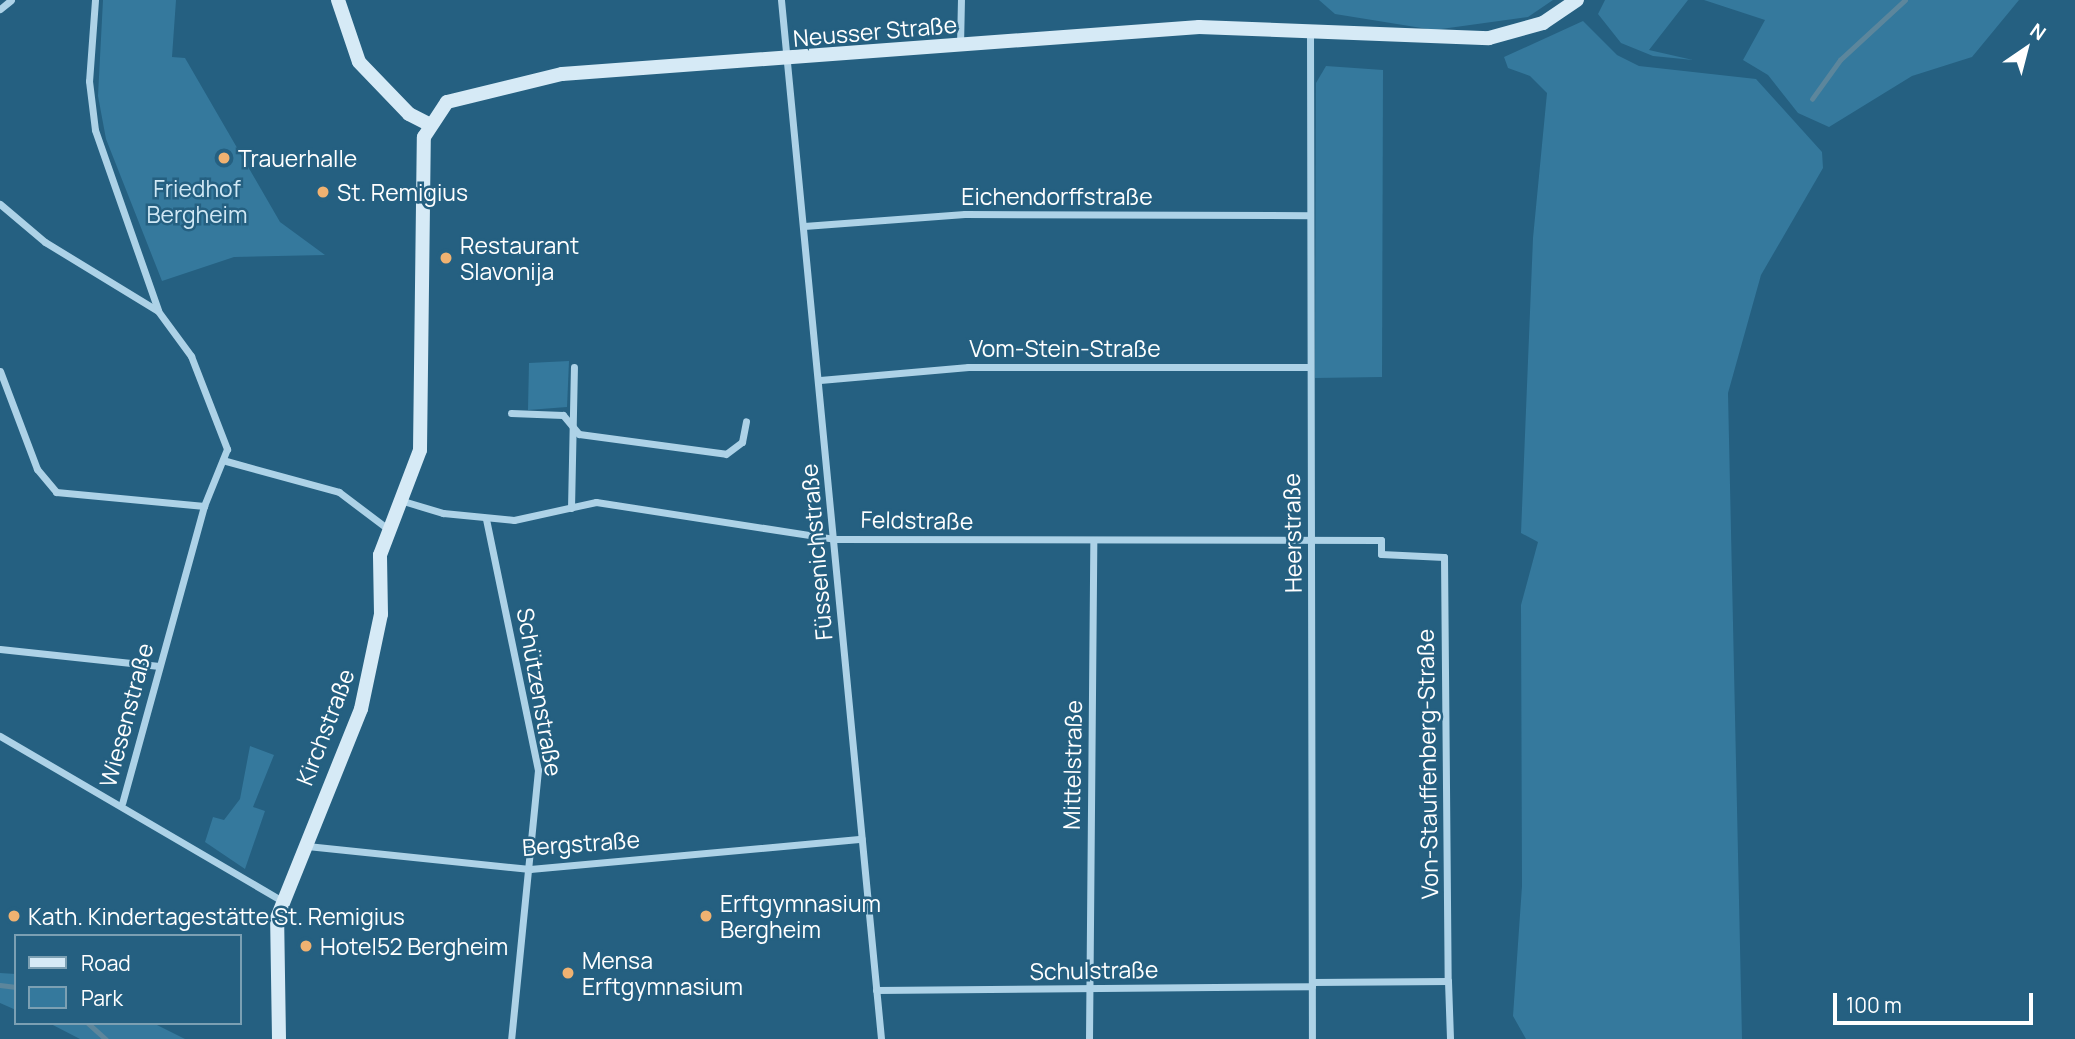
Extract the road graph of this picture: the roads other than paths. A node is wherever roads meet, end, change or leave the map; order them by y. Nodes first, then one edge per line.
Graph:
1 (11, 0) edge
2 (94, 0) edge
3 (338, 0) edge
4 (781, 0) edge
5 (961, 0) edge
6 (1577, 0) edge
7 (0, 9) edge
8 (1310, 26) junction
9 (960, 47) junction
10 (789, 62) junction
11 (429, 124) junction
12 (0, 204) edge
13 (1310, 215) junction
14 (804, 226) junction
15 (158, 311) junction
16 (574, 366) dead end
17 (1310, 367) junction
18 (0, 371) edge
19 (820, 380) junction
20 (510, 413) dead end
21 (746, 421) dead end
22 (571, 422) junction
23 (226, 461) junction
24 (403, 500) junction
25 (204, 506) junction
26 (571, 508) junction
27 (486, 519) junction
28 (388, 529) junction
29 (1312, 538) junction
30 (834, 539) junction
31 (1093, 541) junction
32 (0, 649) edge
33 (159, 666) junction
34 (0, 736) edge
35 (122, 803) junction
36 (862, 839) junction
37 (303, 846) junction
38 (530, 869) junction
39 (281, 900) junction
40 (1448, 981) junction
41 (1312, 984) junction
42 (876, 990) junction
43 (1089, 990) junction
44 (279, 1039) edge
45 (511, 1039) edge
46 (881, 1039) edge
47 (1089, 1039) edge
48 (1312, 1039) edge
49 (1450, 1039) edge

1 - 7 street
2 - 15 street
3 - 11 main road
4 - 10 street, Füssenichstraße
5 - 9 street
6 - 8 main road, Neusser Straße
8 - 9 main road, Neusser Straße
8 - 13 street, Heerstraße
9 - 10 main road, Neusser Straße
10 - 11 main road, Neusser Straße
10 - 14 street, Füssenichstraße
11 - 24 main road, Kirchstraße
12 - 15 street
13 - 14 street, Eichendorffstraße
13 - 17 street, Heerstraße
14 - 19 street, Füssenichstraße
15 - 23 street
16 - 22 street
17 - 19 street, Vom-Stein-Straße
17 - 29 street, Heerstraße
18 - 25 street
19 - 30 street, Füssenichstraße
20 - 22 street
21 - 22 street
22 - 26 street
23 - 25 street, Wiesenstraße
23 - 28 street
24 - 27 street, Feldstraße
24 - 28 main road, Kirchstraße
25 - 33 street, Wiesenstraße
26 - 27 street, Feldstraße
26 - 30 street, Feldstraße
27 - 38 street, Schützenstraße
28 - 37 main road, Kirchstraße
29 - 31 street, Feldstraße
29 - 40 street, Von-Stauffenberg-Straße
29 - 41 street, Heerstraße
30 - 31 street, Feldstraße
30 - 36 street, Füssenichstraße
31 - 43 street, Mittelstraße
32 - 33 street
33 - 35 street, Wiesenstraße
34 - 35 street
35 - 39 street, Wiesenstraße
36 - 38 street, Bergstraße
36 - 42 street, Füssenichstraße
37 - 38 street, Bergstraße
37 - 39 main road, Kirchstraße
38 - 45 street, Schützenstraße
39 - 44 main road, Kirchstraße
40 - 41 street
40 - 49 street
41 - 43 street, Schulstraße
41 - 48 street, Heerstraße
42 - 43 street, Schulstraße
42 - 46 street, Füssenichstraße
43 - 47 street, Mittelstraße

